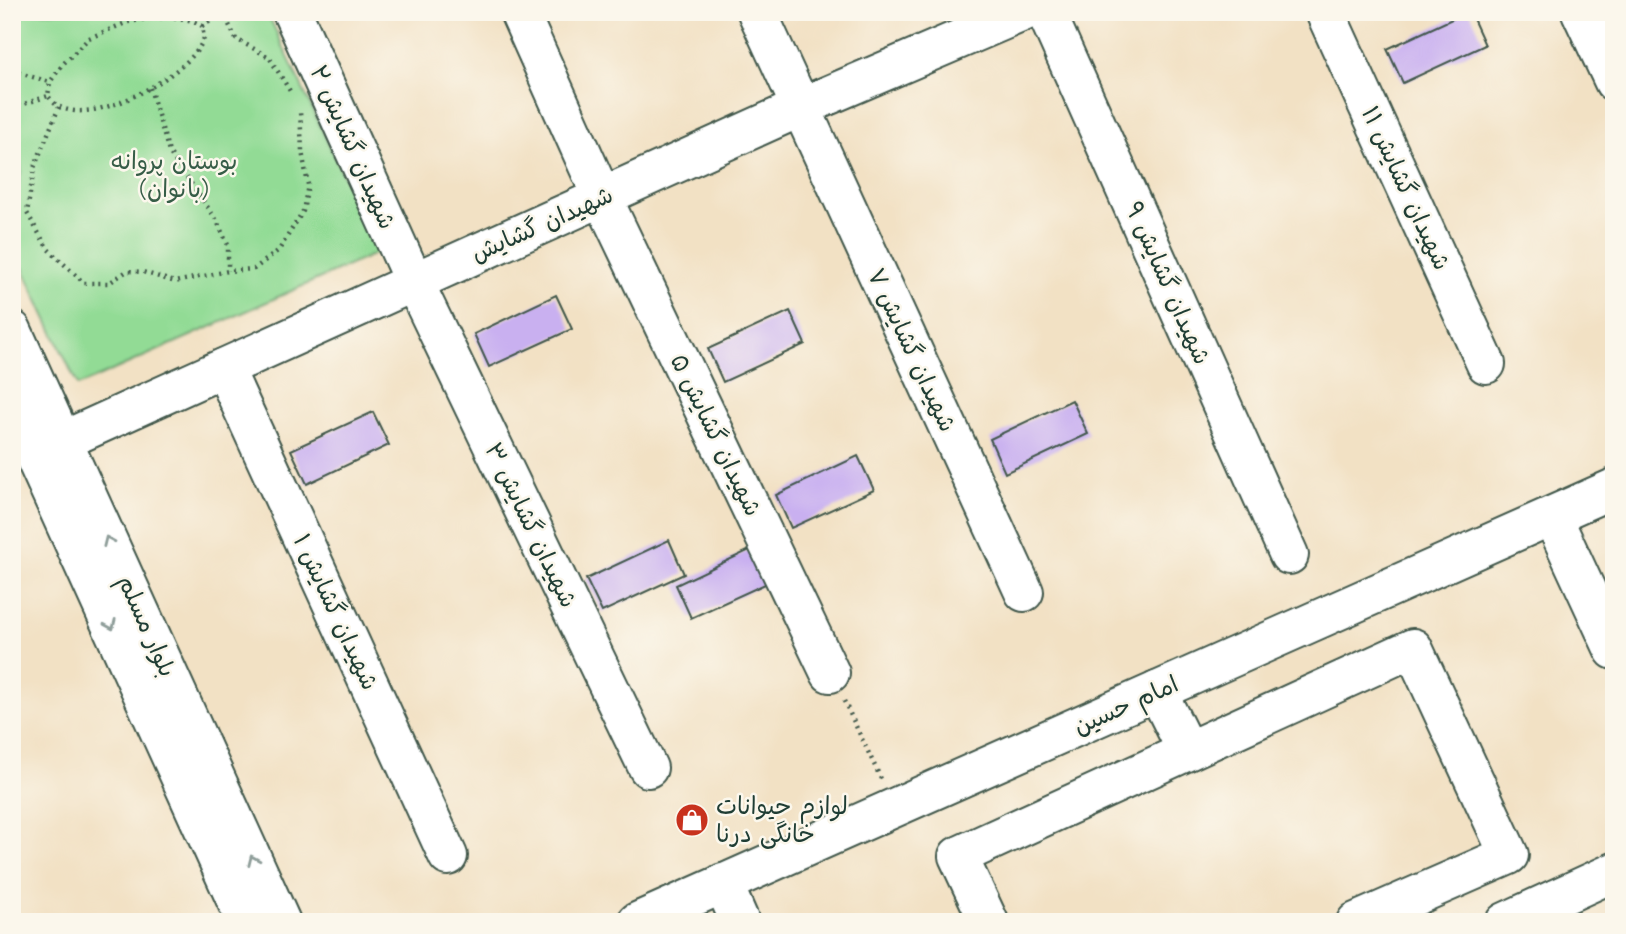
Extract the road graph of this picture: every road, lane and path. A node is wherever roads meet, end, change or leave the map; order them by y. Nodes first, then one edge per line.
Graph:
1 (122, 12) edge
2 (292, 12) edge
3 (519, 12) edge
4 (757, 12) edge
5 (1023, 12) edge
6 (1046, 12) edge
7 (1325, 12) edge
8 (1581, 12) edge
9 (224, 13) edge
10 (128, 22) junction
11 (202, 26) junction
12 (12, 71) edge
13 (50, 82) junction
14 (1614, 82) edge
15 (150, 88) junction
16 (48, 96) junction
17 (294, 97) dead end
18 (59, 107) junction
19 (300, 107) dead end
20 (801, 107) junction
21 (12, 108) edge
22 (603, 197) junction
23 (228, 271) junction
24 (414, 282) junction
25 (12, 330) edge
26 (1486, 363) dead end
27 (224, 368) junction
28 (12, 407) edge
29 (48, 448) junction
30 (1614, 488) edge
31 (1552, 516) junction
32 (1289, 555) dead end
33 (1024, 592) dead end
34 (1614, 650) edge
35 (830, 673) joint
36 (1157, 691) junction
37 (1187, 751) junction
38 (648, 768) dead end
39 (895, 807) junction
40 (448, 856) dead end
41 (1614, 872) edge
42 (723, 883) junction
43 (685, 912) edge
44 (246, 922) edge
45 (281, 922) edge
46 (638, 922) edge
47 (740, 922) edge
48 (989, 922) edge
49 (1356, 922) edge
50 (1505, 922) edge

1 - 10 path
2 - 24 street, شهیدان گشایش ۲
3 - 22 street, شهیدان گشایش ۵
4 - 20 street, شهیدان گشایش ۷
5 - 20 street, شهیدان گشایش
6 - 32 street, شهیدان گشایش ۹
7 - 26 street, شهیدان گشایش ۱۱
8 - 14 street
9 - 11 path
9 - 17 path
10 - 11 path
10 - 13 path
11 - 15 path
12 - 13 path
13 - 16 path
15 - 18 path
15 - 23 path
16 - 18 path
16 - 21 path
18 - 23 path
19 - 23 path
20 - 22 street, شهیدان گشایش
20 - 33 street, شهیدان گشایش ۷
22 - 24 street, شهیدان گشایش
22 - 35 street, شهیدان گشایش ۵
24 - 27 street, شهیدان گشایش
24 - 38 street, شهیدان گشایش ۳
25 - 29 street, بلوار مسلم
27 - 29 street, شهیدان گشایش
27 - 40 street, شهیدان گشایش ۱
28 - 29 street, بلوار مسلم
29 -> 44 street, بلوار مسلم
45 -> 29 street, بلوار مسلم
30 - 31 street, امام حسین
31 - 34 street
31 - 36 street, امام حسین
35 - 39 path
36 - 37 street
36 - 39 street, امام حسین
37 - 48 street
37 - 49 street
39 - 42 street, امام حسین
41 - 50 street
42 - 43 street, امام حسین
42 - 47 street
43 - 46 street, امام حسین

